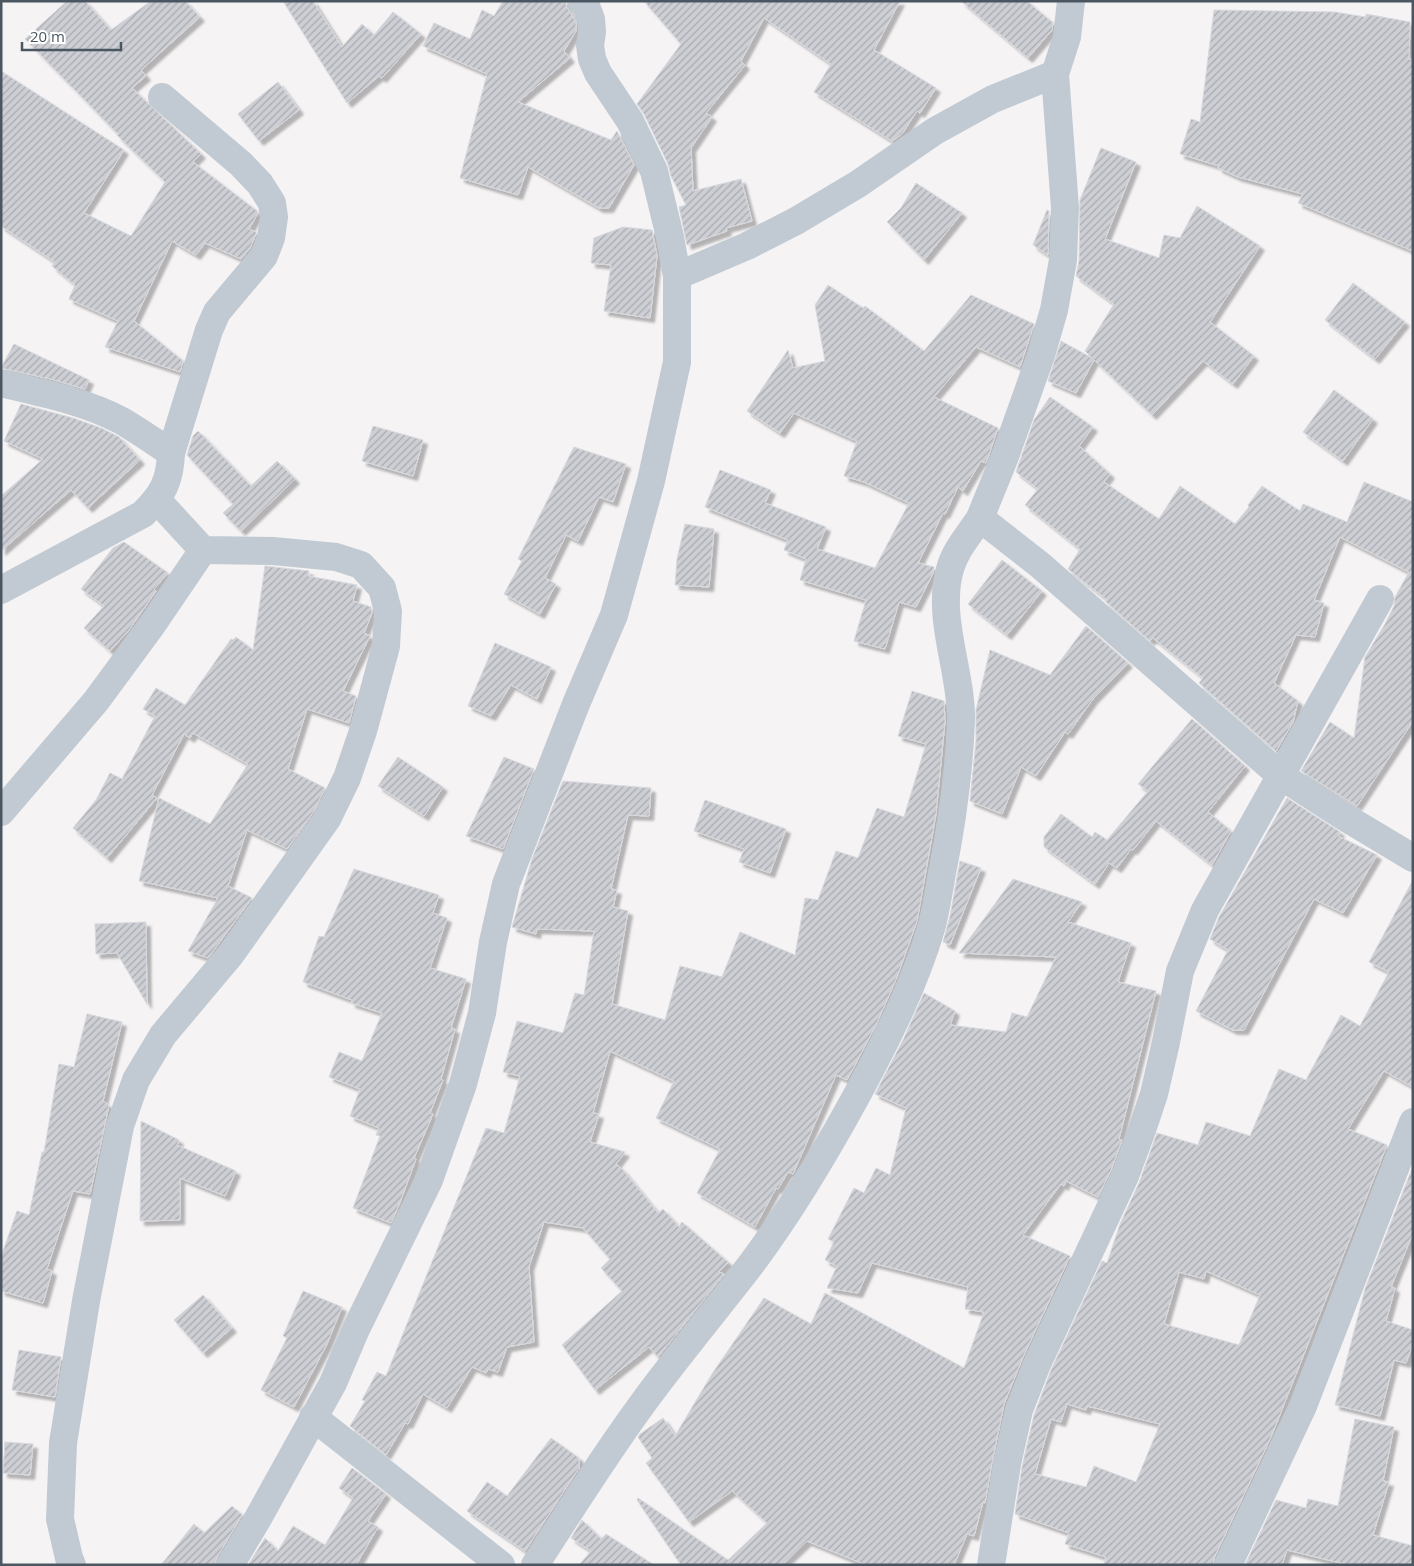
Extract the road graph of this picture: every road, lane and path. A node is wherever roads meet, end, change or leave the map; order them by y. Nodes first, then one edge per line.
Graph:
1 (581, 1) edge
2 (1071, 1) edge
3 (1055, 74) junction
4 (162, 97) dead end
5 (677, 276) junction
6 (1, 383) edge
7 (171, 453) junction
8 (157, 500) junction
9 (980, 518) junction
10 (203, 550) junction
11 (1, 590) edge
12 (1380, 598) dead end
13 (1281, 776) junction
14 (1, 812) edge
15 (1413, 858) edge
16 (1413, 1122) edge
17 (313, 1417) junction
18 (72, 1565) edge
19 (230, 1565) edge
20 (501, 1565) edge
21 (535, 1565) edge
22 (991, 1565) edge
23 (1228, 1565) edge

1 - 5 street
2 - 3 street
3 - 5 street
3 - 9 street
4 - 7 street
5 - 17 street
6 - 7 street
7 - 8 street
8 - 10 street
8 - 11 street
9 - 13 street
9 - 21 street
10 - 14 street
10 - 18 street
12 - 13 street
13 - 15 street
13 - 22 street
16 - 23 street
17 - 19 street
17 - 20 street

